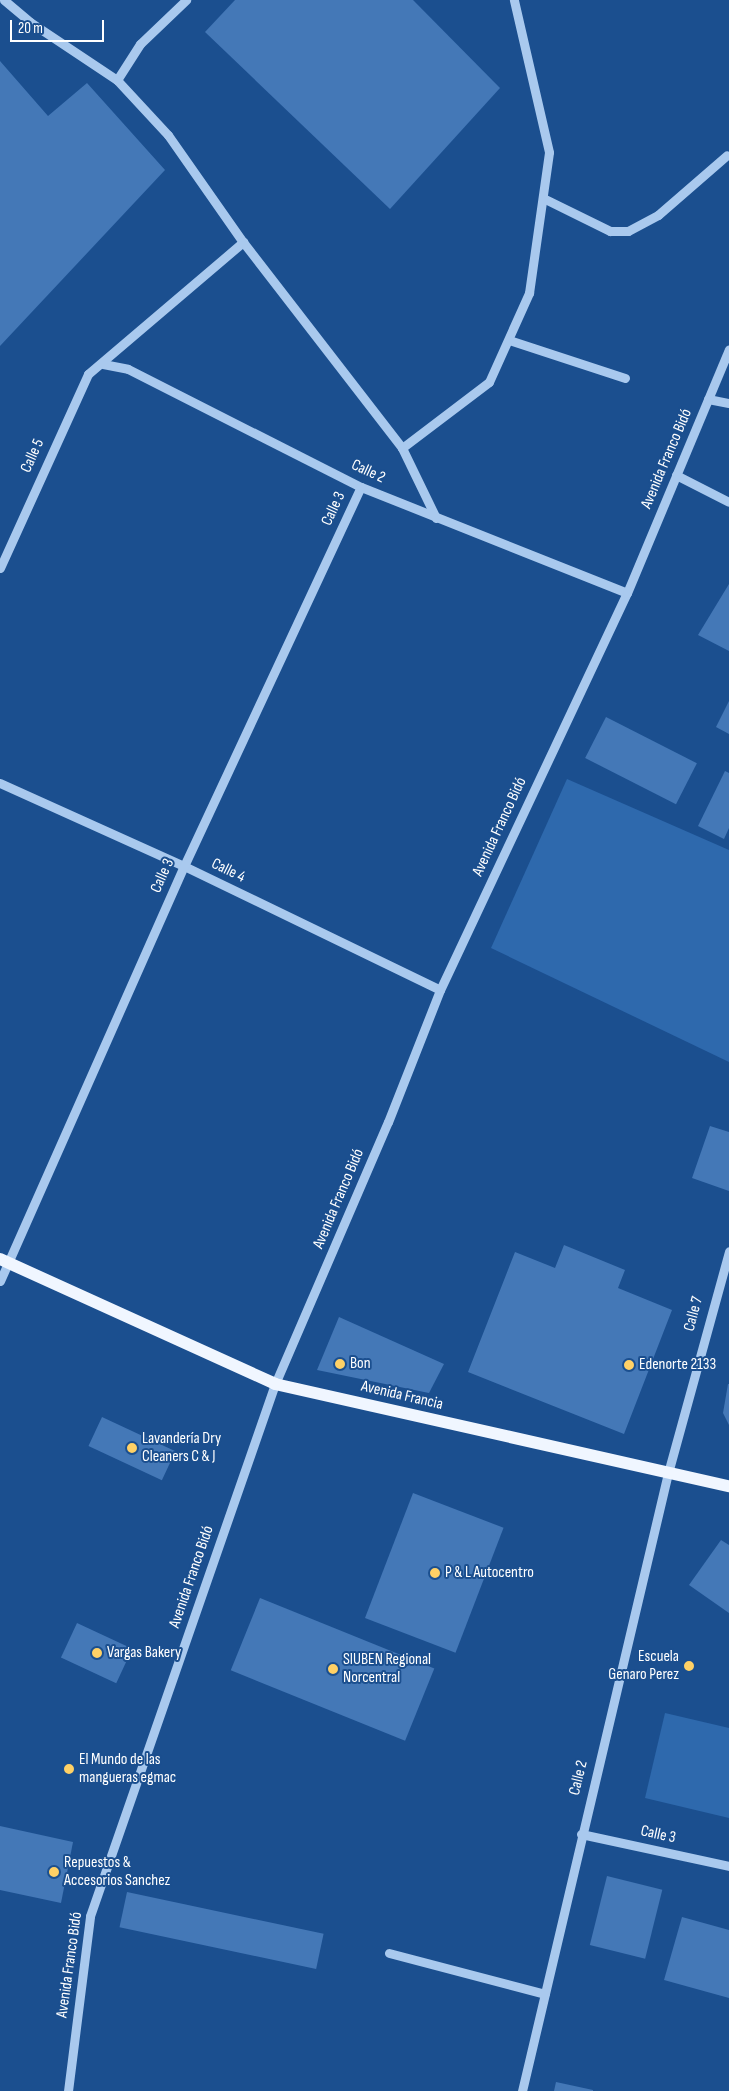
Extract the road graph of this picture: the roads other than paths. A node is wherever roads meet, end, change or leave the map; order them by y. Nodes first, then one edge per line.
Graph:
1 (4, 0) edge
2 (186, 0) edge
3 (514, 0) edge
4 (117, 80) junction
5 (727, 155) dead end
6 (543, 198) junction
7 (243, 242) junction
8 (508, 340) junction
9 (729, 350) edge
10 (103, 364) junction
11 (625, 378) dead end
12 (708, 399) junction
13 (729, 403) edge
14 (402, 448) junction
15 (676, 475) junction
16 (361, 487) junction
17 (729, 502) edge
18 (436, 518) junction
19 (0, 568) edge
20 (627, 593) junction
21 (0, 783) edge
22 (184, 866) junction
23 (440, 990) junction
24 (729, 1251) edge
25 (4, 1261) edge
26 (0, 1281) edge
27 (275, 1384) junction
28 (668, 1473) junction
29 (729, 1486) edge
30 (581, 1834) junction
31 (729, 1866) edge
32 (389, 1953) dead end
33 (545, 1994) junction
34 (68, 2091) edge
35 (522, 2091) edge

1 - 4 street
2 - 4 street
3 - 6 street
4 - 7 street
5 - 6 street
6 - 8 street
7 - 10 street, Calle 5
7 - 14 street
8 - 11 street
8 - 14 street
9 - 12 street, Avenida Franco Bidó
10 - 16 street, Calle 2
10 - 19 street, Calle 5
12 - 13 street
12 - 15 street, Avenida Franco Bidó
14 - 18 street
15 - 17 street
15 - 20 street, Avenida Franco Bidó
16 - 18 street, Calle 2
16 - 22 street, Calle 3
18 - 20 street, Calle 2
20 - 23 street, Avenida Franco Bidó
21 - 22 street, Calle 4
22 - 23 street, Calle 4
22 - 25 street, Calle 3
23 - 27 street, Avenida Franco Bidó
24 - 28 street, Calle 7
25 - 26 street, Calle 3
25 - 27 main road, Avenida Francia
27 - 28 main road, Avenida Francia
27 - 34 street, Avenida Franco Bidó
28 - 29 main road, Avenida Francia
28 - 30 street, Calle 2
30 - 31 street, Calle 3
30 - 33 street, Calle 2
32 - 33 street
33 - 35 street, Calle 2

